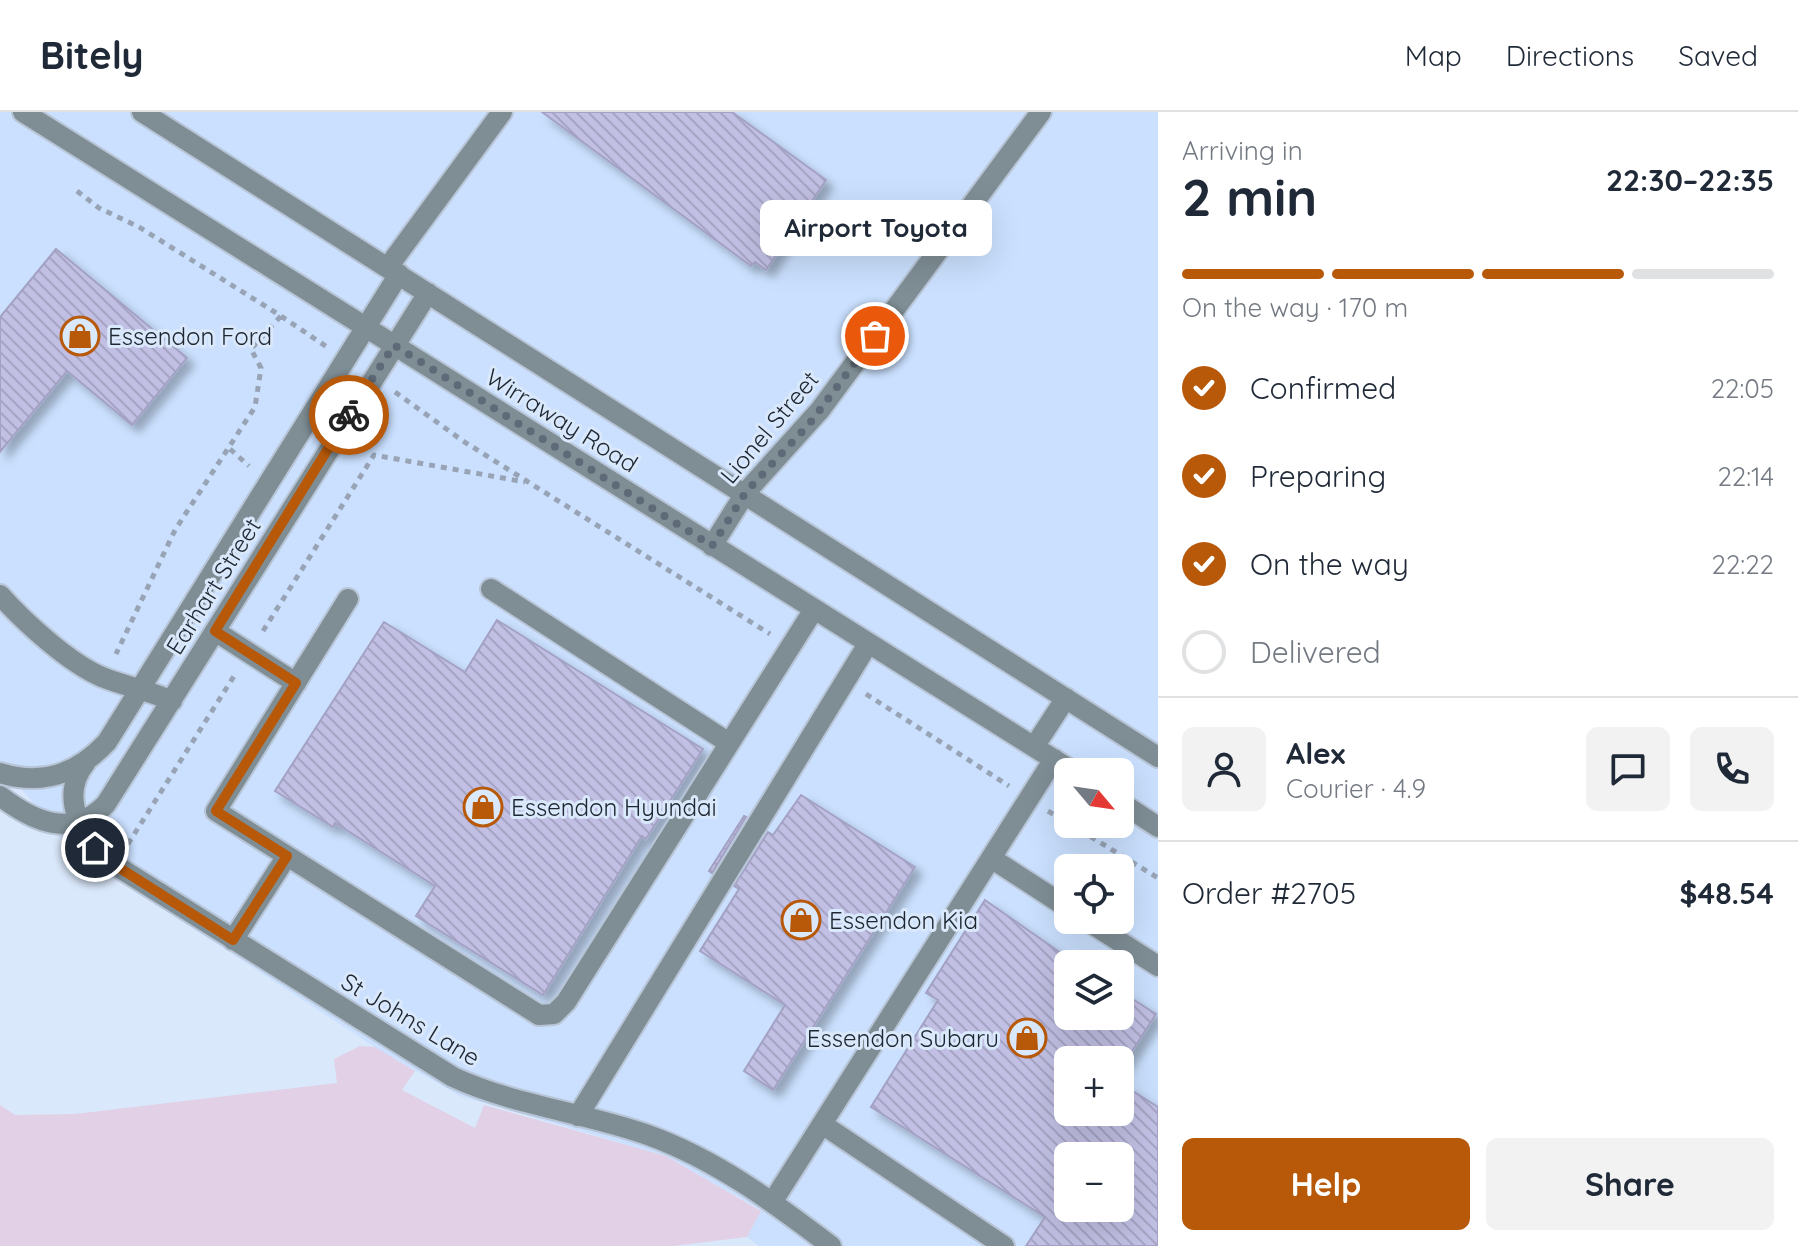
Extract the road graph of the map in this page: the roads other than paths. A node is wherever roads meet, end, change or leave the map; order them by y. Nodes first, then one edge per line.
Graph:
1 (23, 112) edge
2 (142, 112) edge
3 (502, 112) edge
4 (1041, 112) edge
5 (394, 270) junction
6 (428, 293) junction
7 (365, 327) junction
8 (394, 345) junction
9 (746, 492) junction
10 (712, 546) junction
11 (491, 589) dead end
12 (0, 595) edge
13 (348, 599) dead end
14 (813, 611) junction
15 (215, 631) junction
16 (868, 644) junction
17 (296, 683) junction
18 (141, 687) junction
19 (1066, 698) junction
20 (172, 701) junction
21 (729, 743) junction
22 (1034, 747) junction
23 (1158, 757) edge
24 (1054, 759) joint
25 (86, 762) junction
26 (0, 773) edge
27 (0, 796) edge
28 (1134, 811) edge
29 (82, 822) junction
30 (1158, 827) edge
31 (287, 856) junction
32 (991, 858) junction
33 (1054, 899) edge
34 (1108, 934) edge
35 (233, 940) junction
36 (1158, 966) edge
37 (578, 1116) junction
38 (822, 1124) junction
39 (773, 1201) junction
40 (831, 1246) edge
41 (1004, 1246) edge

1 - 7 street, Wirraway Road
2 - 5 street, Wirraway Road
3 - 5 street, Earhart Street
4 - 9 street, Lionel Street
5 - 6 street, Wirraway Road
5 - 7 street, Earhart Street
6 - 8 street, Earhart Street
6 - 9 street, Wirraway Road
7 - 8 street, Wirraway Road
7 - 18 street, Earhart Street
8 - 10 street, Wirraway Road
8 - 15 street, Earhart Street
9 - 10 street, Lionel Street
9 - 19 street, Wirraway Road
10 - 14 street, Wirraway Road
11 - 21 street
12 - 18 street
13 - 17 street
14 - 16 street, Wirraway Road
14 - 21 street
15 - 17 street
15 - 20 street, Earhart Street
16 - 22 street, Wirraway Road
16 - 37 street
17 - 31 street
18 - 20 street
18 - 25 street, Earhart Street
19 - 22 street
19 - 23 street, Wirraway Road
20 - 29 street, Earhart Street
21 - 31 street
22 - 24 street, Wirraway Road
24 - 32 street
25 - 26 street, Earhart Street
25 - 29 street, St Johns Lane
27 - 29 street
28 - 30 street
29 - 35 street, St Johns Lane
31 - 35 street
32 - 33 street
32 - 38 street
34 - 36 street
35 - 37 street, St Johns Lane
37 - 39 street, St Johns Lane
38 - 39 street
38 - 41 street
39 - 40 street, St Johns Lane

